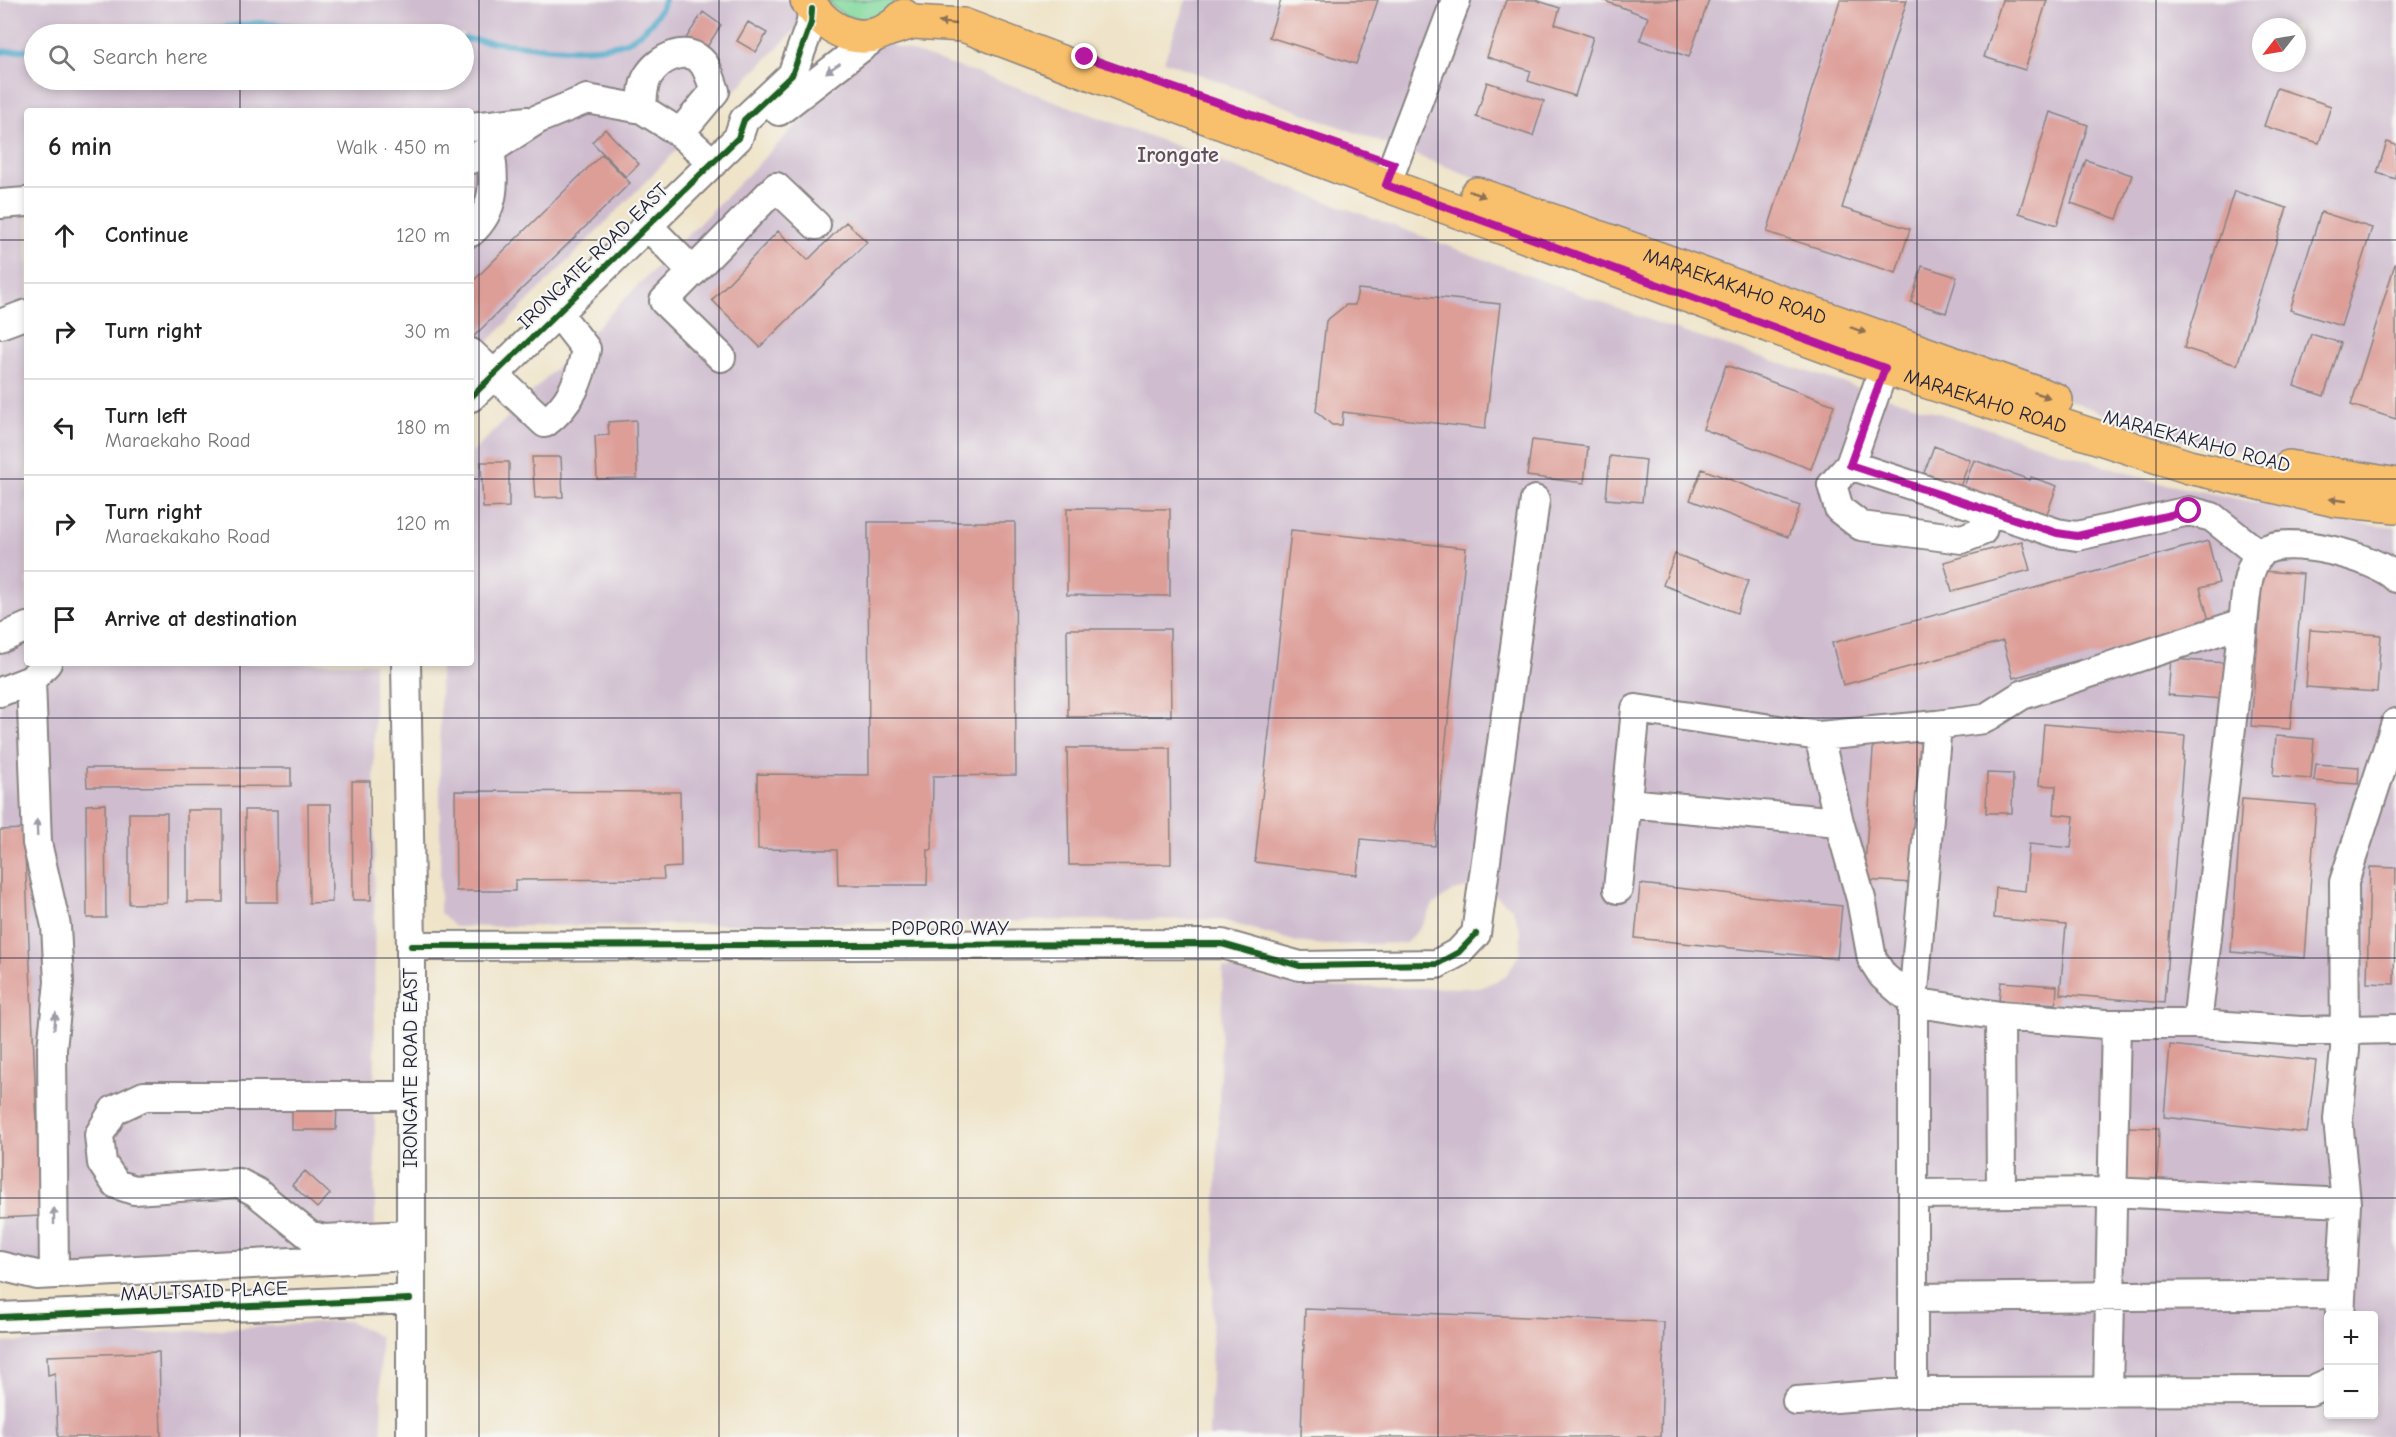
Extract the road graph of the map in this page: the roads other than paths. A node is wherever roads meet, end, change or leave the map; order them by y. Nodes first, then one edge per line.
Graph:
1 (914, 0) edge
2 (962, 0) edge
3 (1456, 0) edge
4 (809, 4) edge
5 (884, 31) junction
6 (1083, 64) junction
7 (642, 109) junction
8 (538, 119) junction
9 (474, 127) edge
10 (680, 132) junction
11 (738, 138) junction
12 (481, 154) edge
13 (713, 163) junction
14 (1390, 175) junction
15 (24, 202) edge
16 (0, 204) edge
17 (816, 225) dead end
18 (648, 226) junction
19 (474, 229) edge
20 (693, 272) junction
21 (558, 313) junction
22 (24, 315) edge
23 (0, 324) edge
24 (1889, 355) junction
25 (474, 356) edge
26 (721, 357) dead end
27 (494, 375) junction
28 (474, 394) edge
29 (1850, 465) junction
30 (2396, 485) edge
31 (1535, 500) dead end
32 (2396, 506) edge
33 (1988, 510) junction
34 (2260, 555) junction
35 (2396, 578) edge
36 (2243, 623) junction
37 (24, 628) edge
38 (0, 639) edge
39 (406, 666) edge
40 (39, 671) edge
41 (0, 692) edge
42 (2396, 723) edge
43 (1937, 725) junction
44 (1819, 736) junction
45 (1627, 803) junction
46 (1839, 822) junction
47 (1618, 890) dead end
48 (411, 946) junction
49 (1913, 1002) junction
50 (2000, 1016) junction
51 (2116, 1024) junction
52 (2197, 1024) junction
53 (2396, 1029) edge
54 (2345, 1030) junction
55 (411, 1096) junction
56 (2110, 1192) junction
57 (2001, 1193) junction
58 (1914, 1194) junction
59 (2346, 1203) junction
60 (410, 1245) junction
61 (0, 1266) edge
62 (54, 1274) junction
63 (2109, 1295) junction
64 (1914, 1298) junction
65 (410, 1299) junction
66 (2341, 1305) edge
67 (0, 1317) edge
68 (2324, 1385) edge
69 (2108, 1391) junction
70 (1913, 1392) junction
71 (1797, 1401) dead end
72 (411, 1437) edge

1 - 5 main road
2 - 6 main road
3 - 14 street
4 - 5 main road
4 - 11 street
6 -> 5 main road
5 -> 11 street
6 - 14 main road
7 - 8 street
7 - 10 street
7 - 10 street
8 - 9 street
8 - 12 street
10 - 13 street
11 - 13 street, IRONGATE ROAD EAST
12 - 19 street
13 - 18 street, IRONGATE ROAD EAST
14 - 24 main road, MARAEKAHO ROAD
15 - 16 street
17 - 20 street
18 - 20 street
18 - 21 street, IRONGATE ROAD EAST
20 - 26 street
21 - 27 street, IRONGATE ROAD EAST
21 - 27 street
22 - 23 street
24 - 29 street
24 -> 30 main road, MARAEKAKAHO ROAD
32 -> 24 main road, MARAEKAHO ROAD
25 - 27 street
27 - 28 street, IRONGATE ROAD EAST
29 - 33 street
29 - 33 street
31 - 48 street, POPORO WAY
33 - 34 street
34 - 35 street
34 - 36 street
36 - 43 street
36 - 52 street
37 - 38 street
39 - 48 street, IRONGATE ROAD EAST
40 - 41 street
62 -> 40 street
42 - 54 street
43 - 44 street
43 - 49 street
44 - 45 street
44 - 46 street
45 - 46 street
45 - 47 street
46 - 49 street
48 - 55 street, IRONGATE ROAD EAST
49 - 50 street
49 - 58 street
50 - 51 street
50 - 57 street
51 - 52 street
51 - 56 street
52 - 54 street
53 - 54 street
54 - 59 street
55 - 60 street, IRONGATE ROAD EAST
55 - 60 street
56 - 57 street
56 - 59 street
56 - 63 street
57 - 58 street
58 - 64 street
59 - 66 street
60 - 62 street
60 - 65 street, IRONGATE ROAD EAST
61 - 62 street
63 - 64 street
63 - 66 street
63 - 69 street
64 - 70 street
65 - 67 street, MAULTSAID PLACE
65 - 72 street, IRONGATE ROAD EAST
68 - 69 street
69 - 70 street
70 - 71 street

